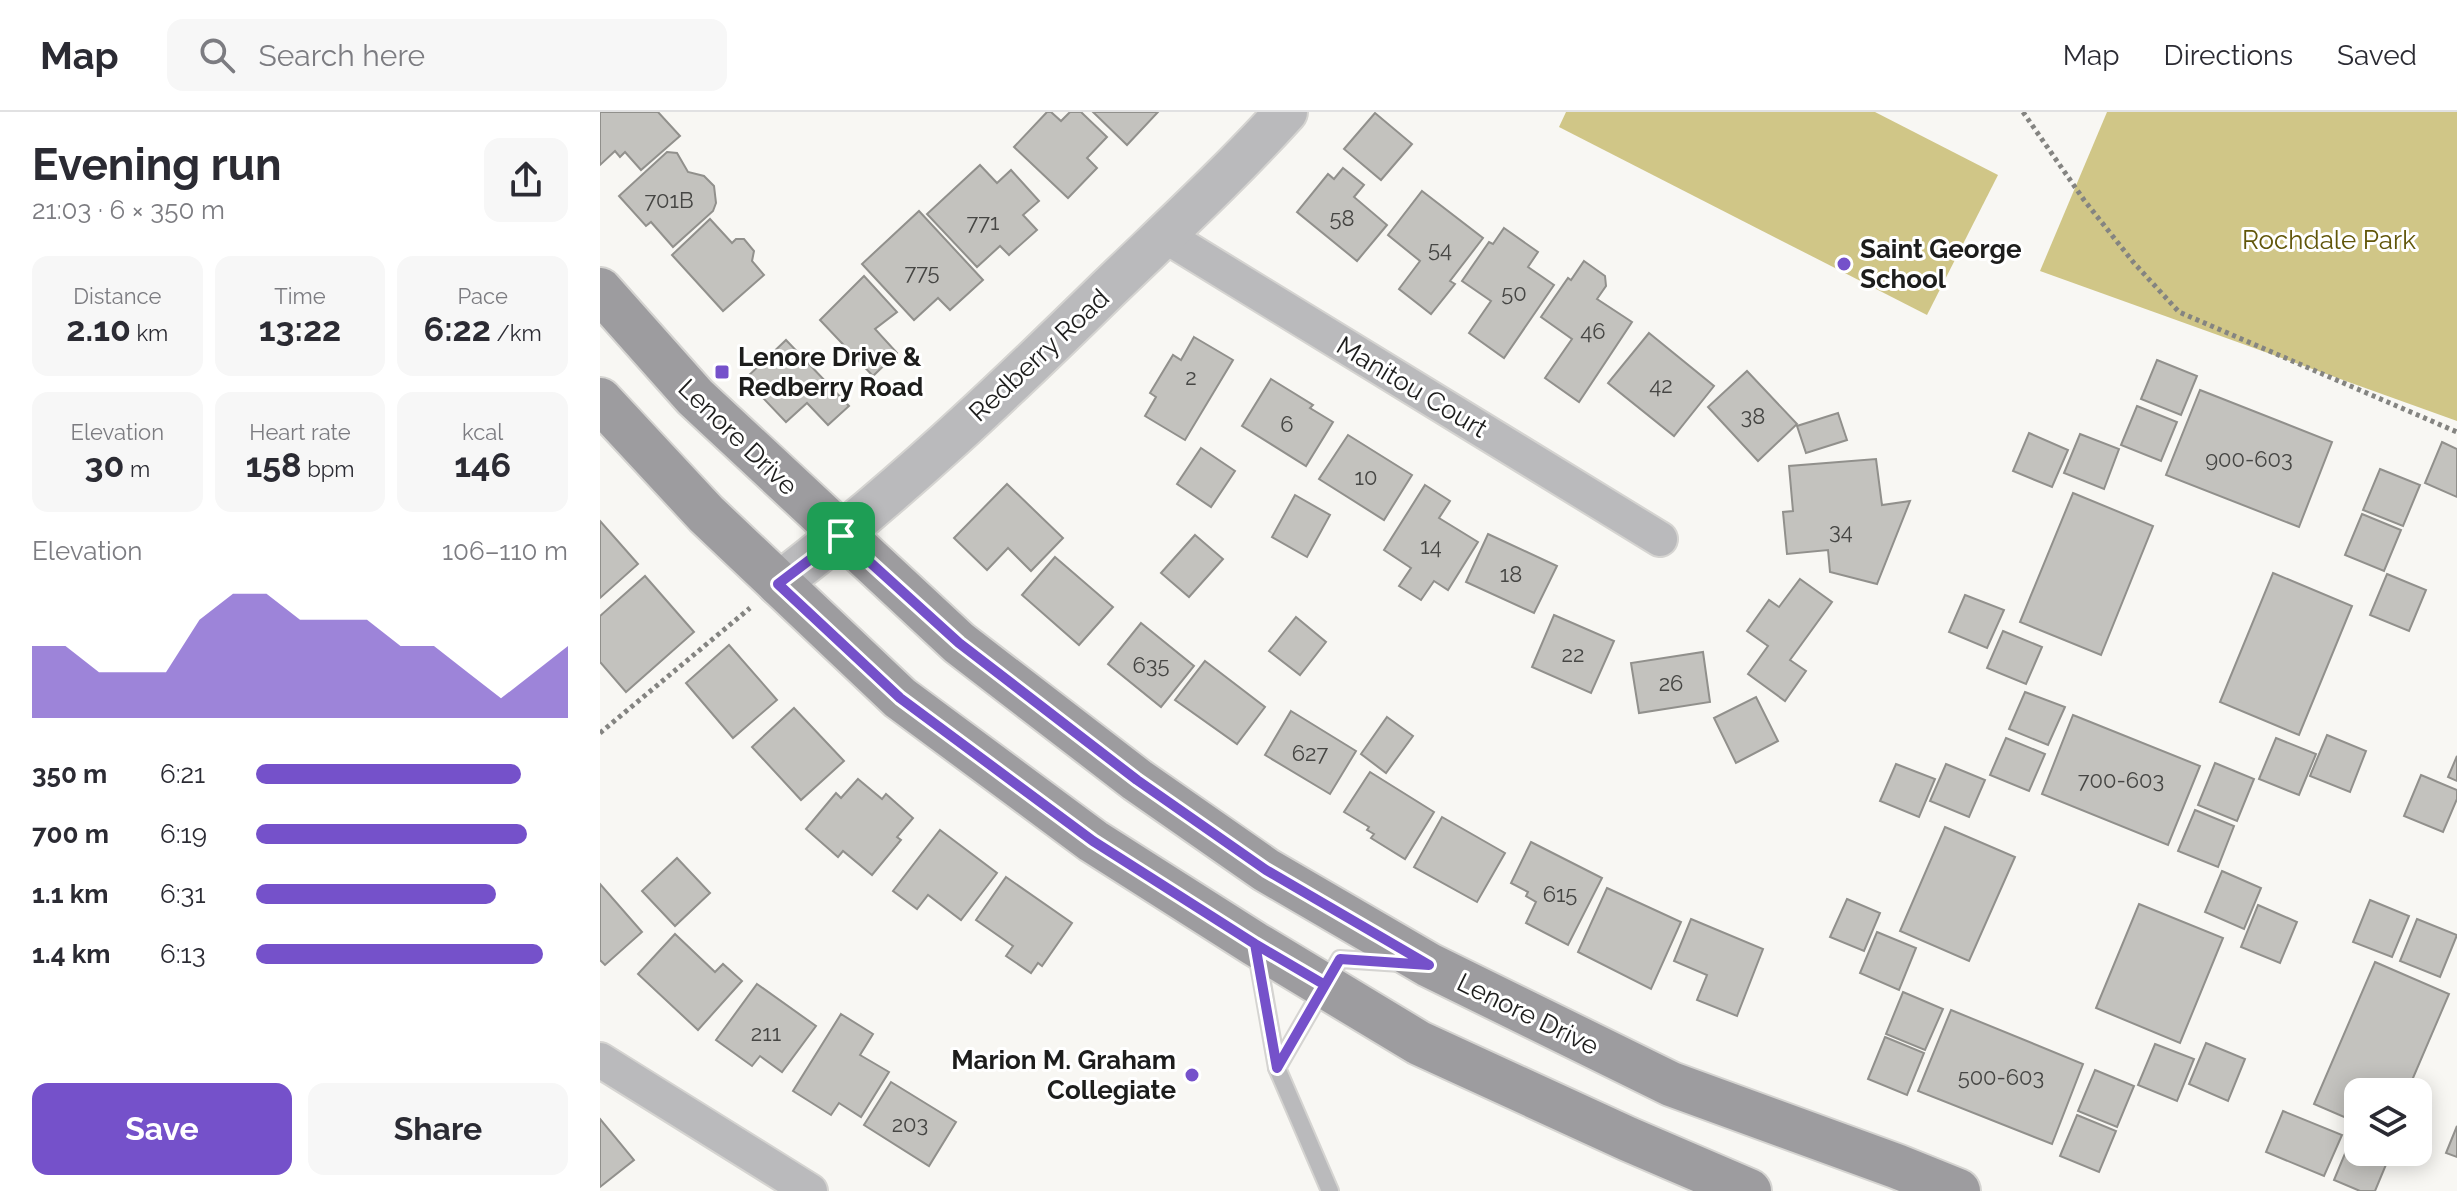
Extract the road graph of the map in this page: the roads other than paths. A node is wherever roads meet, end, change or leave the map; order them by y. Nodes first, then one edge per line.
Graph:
1 (1286, 112) edge
2 (1164, 235) junction
3 (600, 290) edge
4 (600, 400) edge
5 (841, 536) junction
6 (1660, 539) dead end
7 (762, 597) junction
8 (1255, 944) junction
9 (1429, 965) junction
10 (1325, 985) junction
11 (600, 1060) edge
12 (1277, 1068) junction
13 (810, 1191) edge
14 (1330, 1191) edge
15 (1749, 1191) edge
16 (1958, 1191) edge

1 - 2 street, Redberry Road
2 - 5 street, Redberry Road
2 - 6 street, Manitou Court
3 - 5 main road, Lenore Drive
4 - 7 main road
5 - 7 street, Redberry Road
5 - 9 main road, Lenore Drive
7 - 8 main road
8 - 10 main road
8 - 12 lane
9 - 10 lane
9 - 16 main road, Lenore Drive
10 - 12 lane
10 - 15 main road
11 - 13 street
12 - 14 lane

